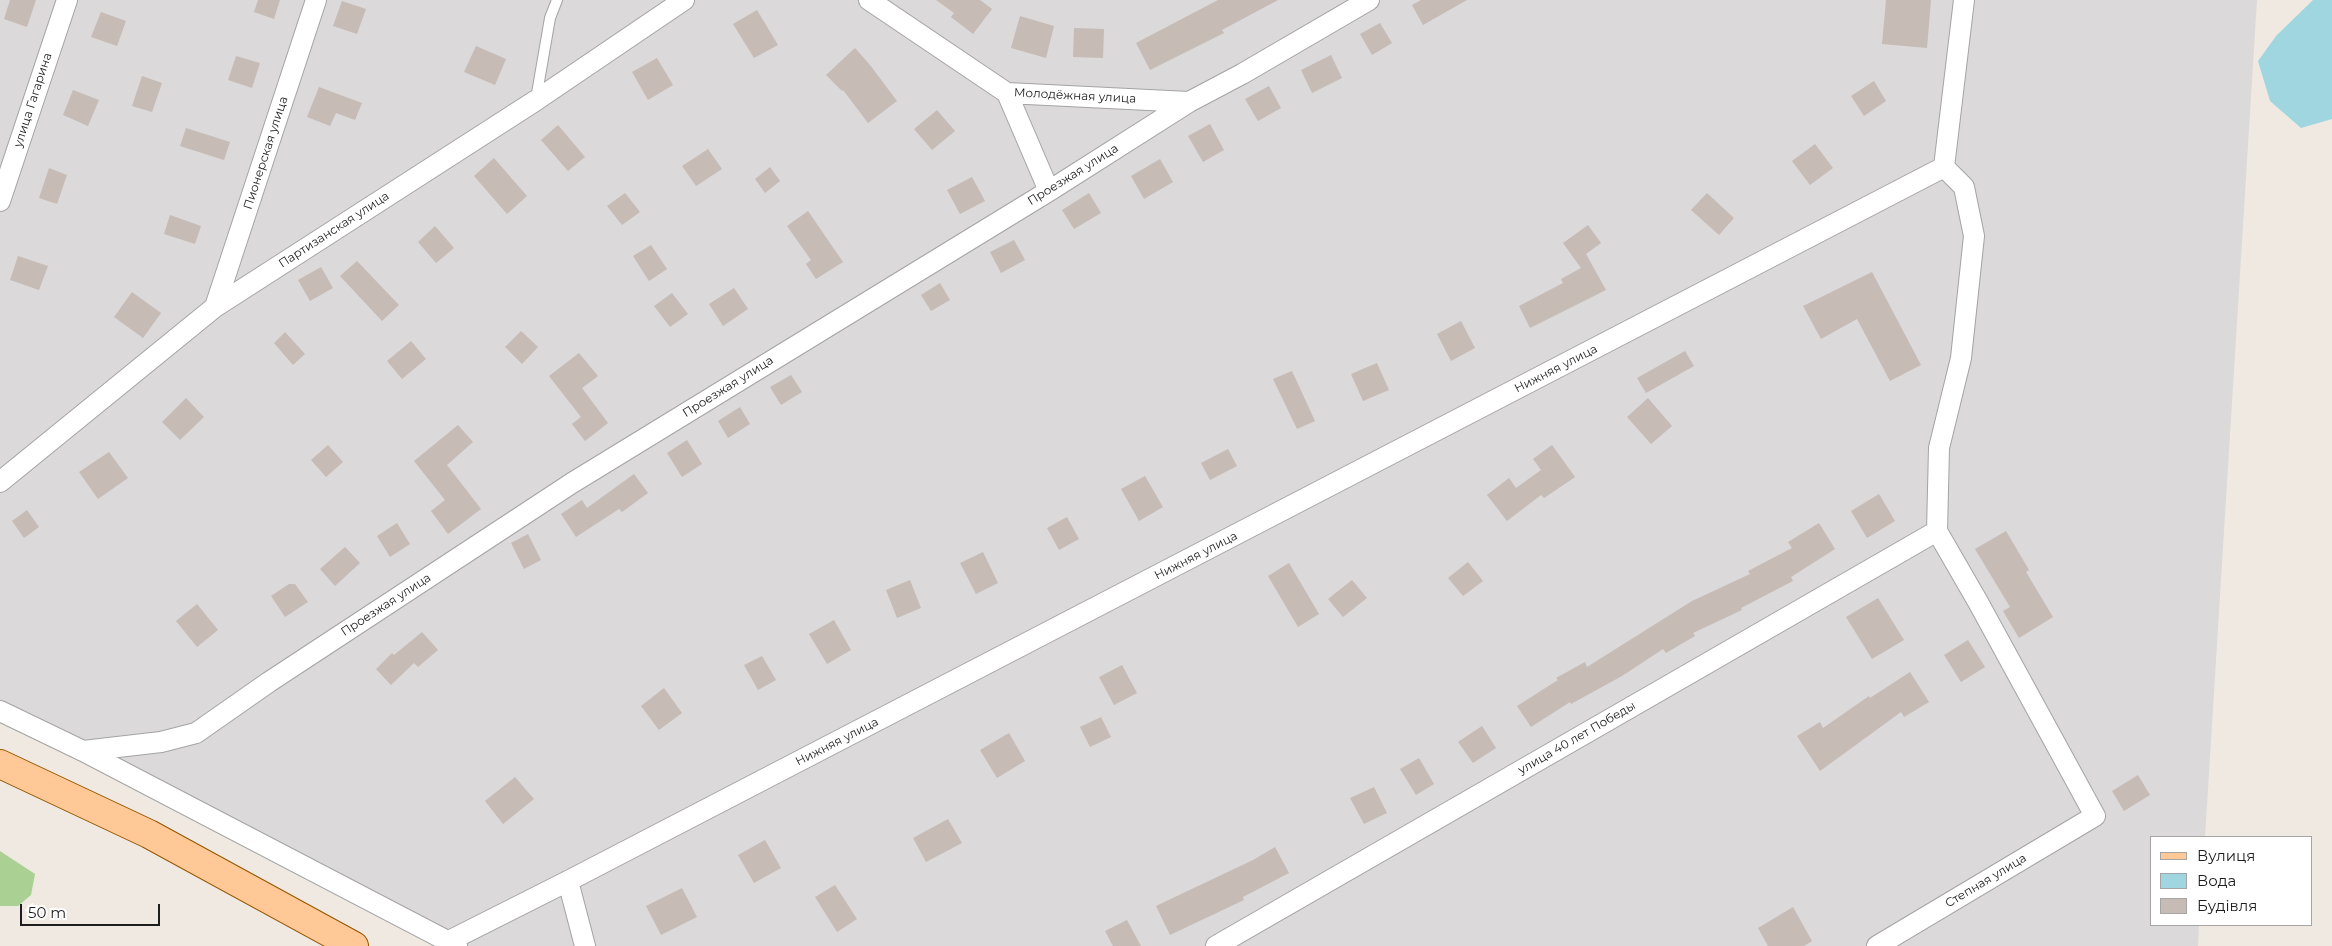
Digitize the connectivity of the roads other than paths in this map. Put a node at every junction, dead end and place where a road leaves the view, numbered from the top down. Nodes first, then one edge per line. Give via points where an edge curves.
1 (67, 0) edge
2 (316, 0) edge
3 (557, 0) edge
4 (684, 0) edge
5 (869, 0) edge
6 (1369, 0) edge
7 (1964, 0) edge
8 (1007, 93) junction
9 (535, 101) junction
10 (1189, 102) junction
11 (1944, 167) junction
12 (1049, 191) junction
13 (0, 201) edge
14 (215, 307) junction
15 (0, 482) edge
16 (1937, 531) junction
17 (0, 711) edge
18 (83, 751) junction
19 (0, 764) edge
20 (568, 881) junction
21 (452, 944) edge
22 (354, 946) edge
23 (585, 946) edge
24 (1216, 946) edge
25 (1877, 946) edge

1 - 13 street, улица Гагарина
2 - 14 street, Пионерская улица
3 - 9 lane via 550,18
4 - 9 street, Партизанская улица
5 - 8 street, Молодёжная улица
6 - 10 street, Проезжая улица
7 - 11 street
8 - 10 street, Молодёжная улица
8 - 12 street
9 - 14 street, Партизанская улица
10 - 12 street, Проезжая улица
11 - 16 street via 1964,187 1974,236 1961,358 1939,448
11 - 20 street, Нижняя улица
12 - 18 street, Проезжая улица via 572,483 196,733 161,742
14 - 15 street, Партизанская улица
16 - 24 street, улица 40 лет Победы
16 - 25 street, Степная улица via 2095,816
17 - 18 street
18 - 21 street
19 - 22 main road via 149,834
20 - 21 street, Нижняя улица
20 - 23 street

